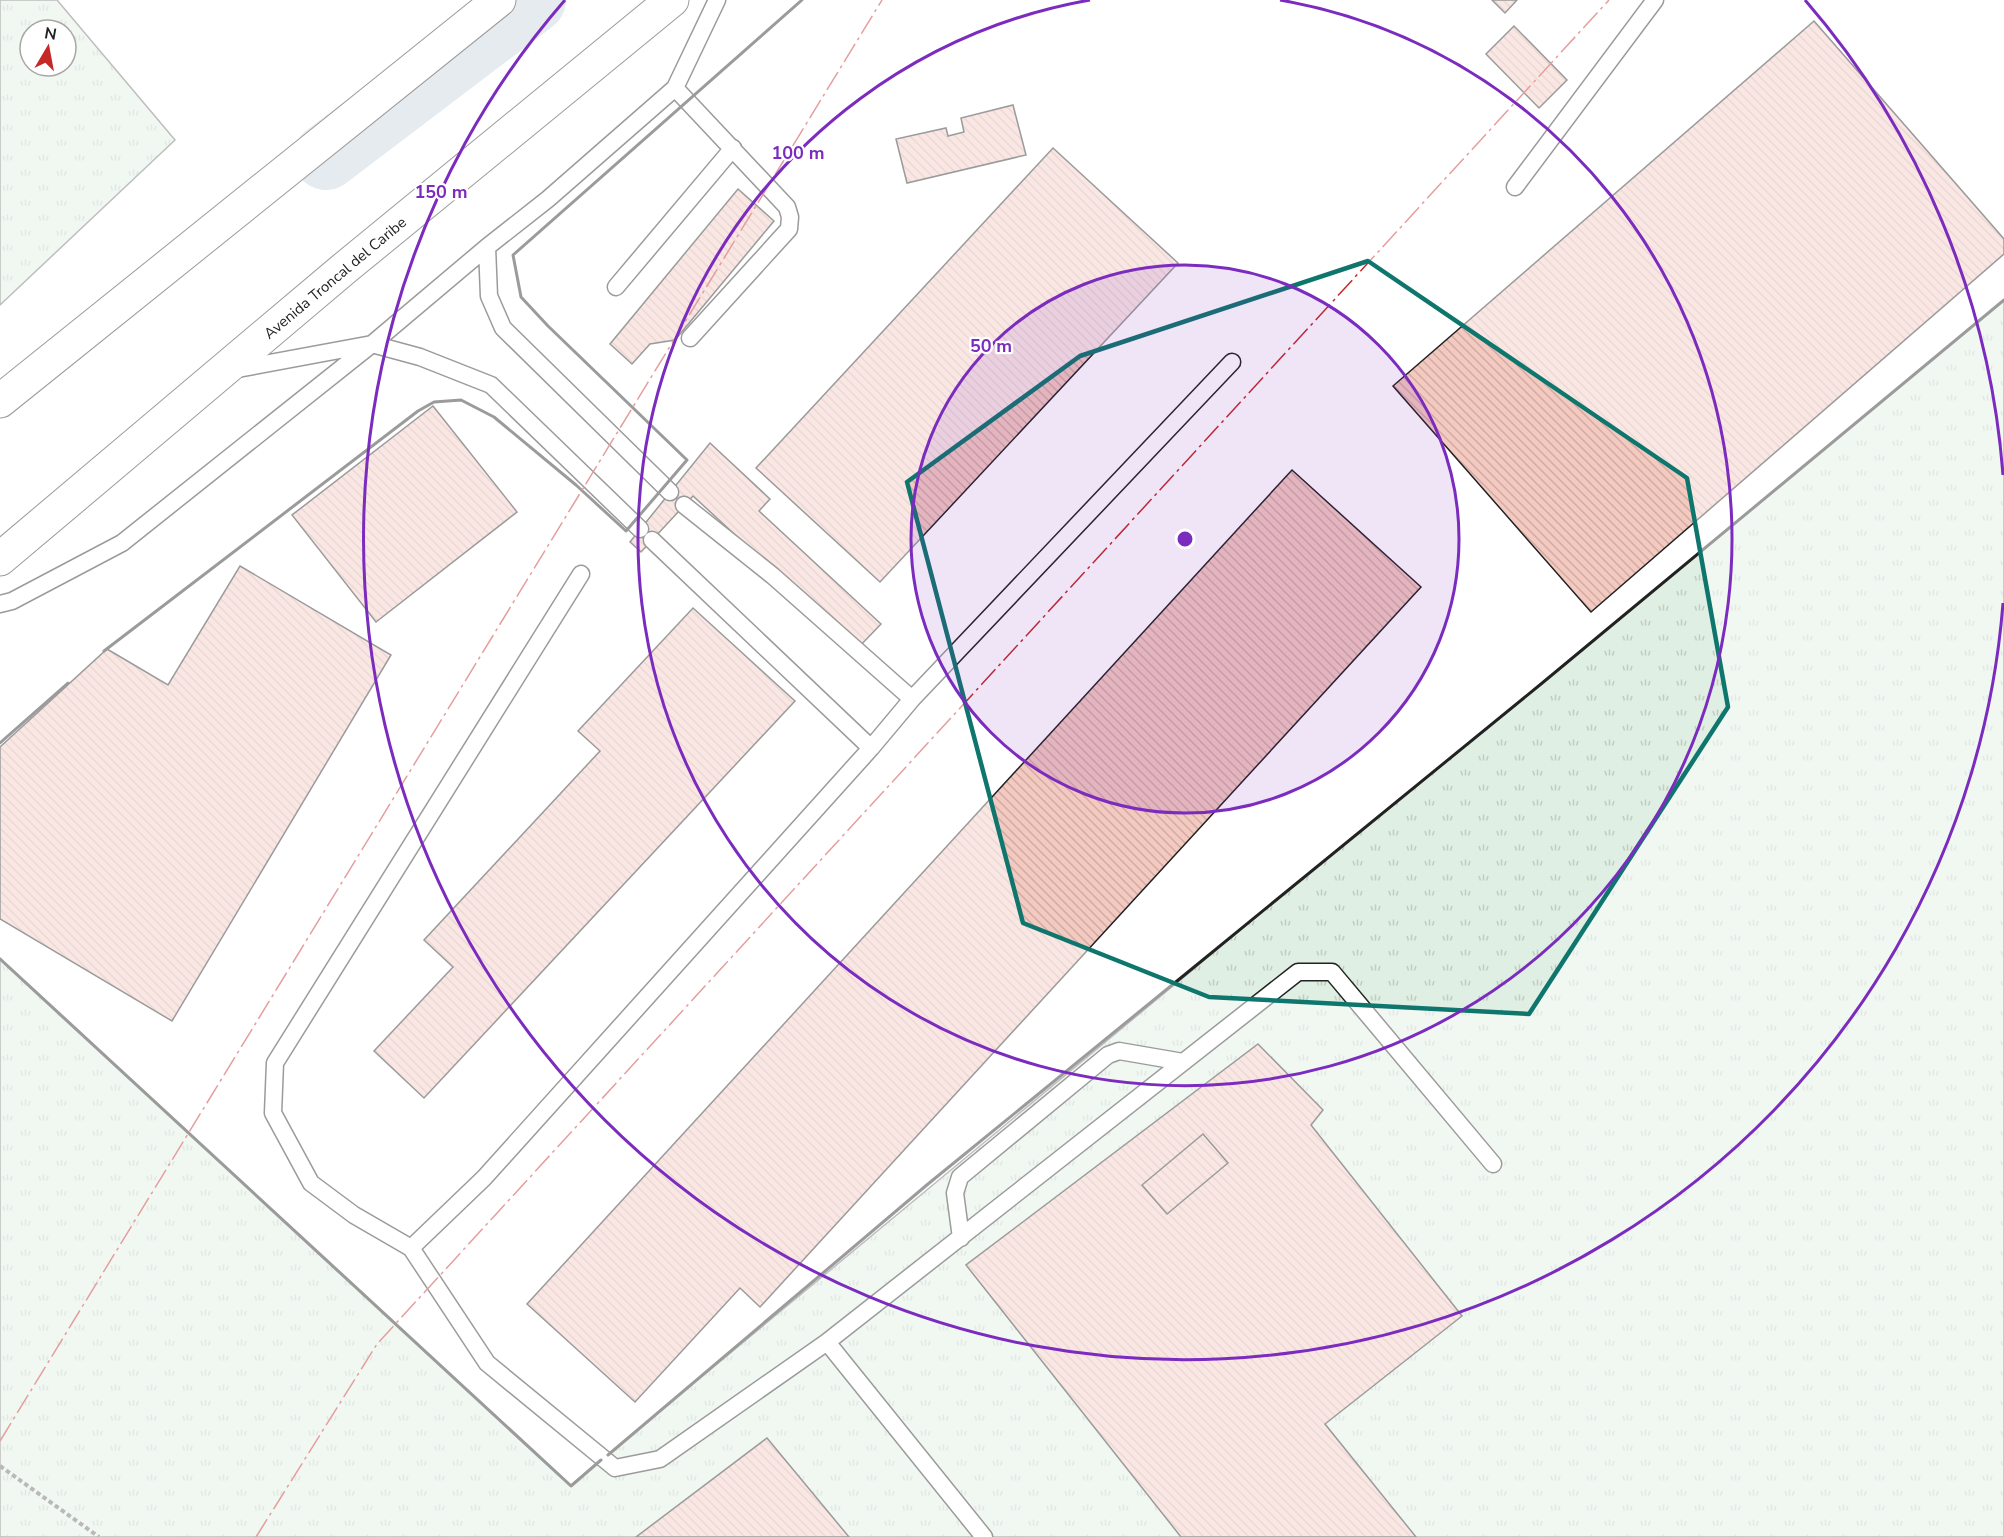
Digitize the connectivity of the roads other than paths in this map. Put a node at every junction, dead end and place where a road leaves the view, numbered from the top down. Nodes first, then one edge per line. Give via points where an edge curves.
1 (499, 0) edge
2 (672, 0) edge
3 (717, 0) edge
4 (1655, 0) edge
5 (675, 88) junction
6 (733, 148) junction
7 (1515, 187) dead end
8 (486, 247) junction
9 (616, 287) dead end
10 (690, 338) dead end
11 (372, 344) junction
12 (1232, 362) dead end
13 (224, 372) junction
14 (0, 401) edge
15 (670, 492) dead end
16 (684, 505) dead end
17 (0, 559) edge
18 (581, 574) dead end
19 (0, 604) edge
20 (912, 699) junction
21 (871, 748) junction
22 (1184, 1062) junction
23 (1493, 1164) dead end
24 (960, 1238) junction
25 (411, 1248) junction
26 (827, 1342) junction
27 (984, 1537) edge

1 - 14 highway
2 - 13 highway, Avenida Troncal del Caribe
3 - 5 lane
4 - 7 lane
5 - 6 lane
5 - 8 lane via 548,199
6 - 9 lane
6 - 10 lane via 787,207 789,229
8 - 11 lane
8 - 15 lane via 489,296 503,328
11 - 13 lane
11 - 19 lane via 122,543 12,602
11 - 21 lane via 491,384
12 - 20 lane
13 - 17 highway, Avenida Troncal del Caribe
16 - 20 lane via 773,576
18 - 25 lane via 275,1063 273,1113 311,1183 354,1215
20 - 21 lane
21 - 25 lane via 484,1178
22 - 23 lane via 1298,972 1332,972
22 - 24 lane
22 - 24 lane via 1119,1051 1108,1055 960,1177 955,1193
24 - 26 lane
25 - 26 lane via 488,1363 615,1468 660,1460
26 - 27 lane

